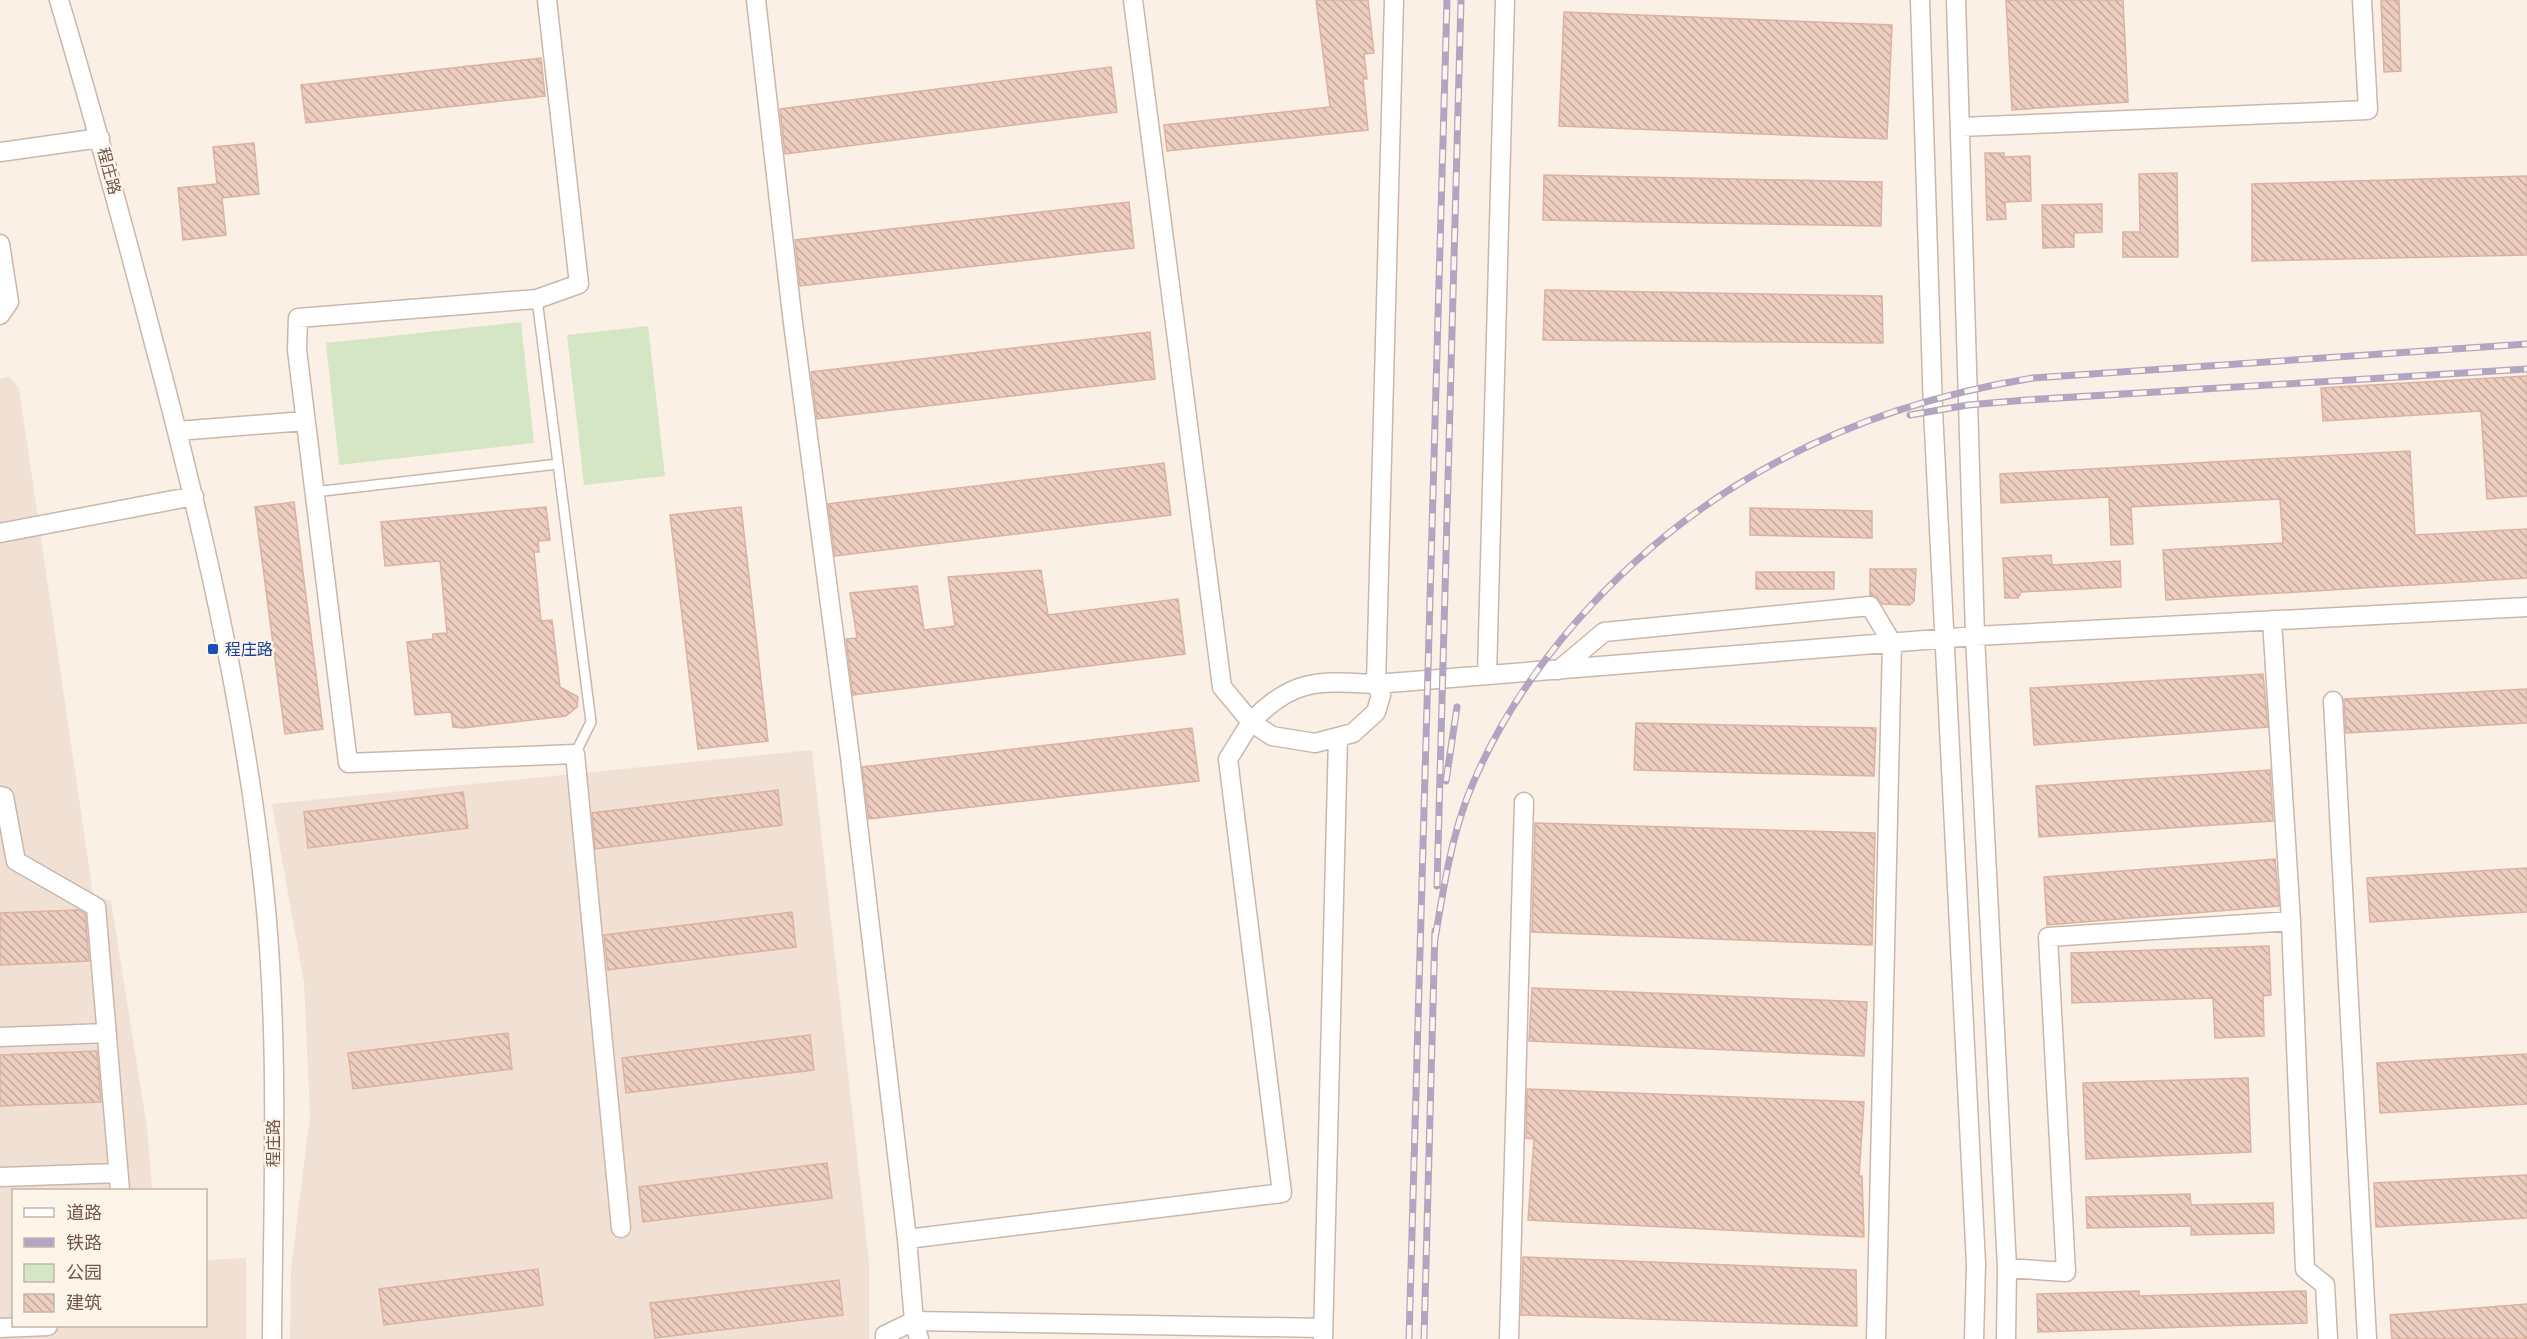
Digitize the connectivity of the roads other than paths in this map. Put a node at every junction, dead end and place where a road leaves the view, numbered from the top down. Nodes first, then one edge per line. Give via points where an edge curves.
1 (59, 0) edge
2 (547, 0) edge
3 (756, 0) edge
4 (1133, 0) edge
5 (1394, 0) edge
6 (1505, 0) edge
7 (1920, 0) edge
8 (1956, 0) edge
9 (2362, 0) edge
10 (1960, 127) junction
11 (100, 138) junction
12 (0, 152) edge
13 (0, 244) edge
14 (537, 299) junction
15 (0, 315) edge
16 (305, 421) junction
17 (177, 431) junction
18 (558, 464) junction
19 (314, 492) junction
20 (194, 496) junction
21 (0, 533) edge
22 (2527, 607) edge
23 (2272, 620) junction
24 (1974, 636) junction
25 (1946, 638) junction
26 (1892, 643) junction
27 (1559, 670) junction
28 (1486, 675) junction
29 (1376, 684) junction
30 (2333, 701) dead end
31 (1251, 722) junction
32 (1338, 736) junction
33 (575, 754) junction
34 (0, 796) edge
35 (1524, 802) dead end
36 (2290, 921) junction
37 (106, 1033) junction
38 (0, 1037) edge
39 (0, 1177) edge
40 (119, 1182) edge
41 (621, 1228) dead end
42 (907, 1239) junction
43 (2007, 1269) junction
44 (914, 1321) junction
45 (24, 1327) edge
46 (0, 1328) edge
47 (1323, 1334) edge
48 (272, 1339) edge
49 (885, 1339) edge
50 (919, 1339) edge
51 (1509, 1339) edge
52 (1876, 1339) edge
53 (1974, 1339) edge
54 (2006, 1339) edge
55 (2328, 1339) edge
56 (2367, 1339) edge

1 - 11 street, 程庄路
2 - 14 street via 579,284
3 - 42 street
4 - 31 street via 1222,687
5 - 29 street
6 - 28 street
7 - 25 street via 1933,410
8 - 10 street
9 - 10 street via 2368,110
10 - 24 street
11 - 12 street
11 - 17 street, 程庄路
13 - 15 street via 9,302
14 - 16 street via 298,318 297,350
14 - 18 lane
16 - 17 street
16 - 19 street
17 - 20 street, 程庄路
18 - 19 lane
18 - 33 lane via 591,722
19 - 33 street via 348,763
20 - 21 street
20 - 48 street, 程庄路 via 226,642 263,880 273,1064
22 - 23 street
23 - 24 street
23 - 36 street
24 - 25 street
24 - 43 street
25 - 26 street
25 - 53 street via 1976,1264
26 - 27 street
26 - 27 street via 1870,606 1604,632
26 - 52 street
27 - 28 street
28 - 29 street
29 - 31 street via 1323,682 1299,687 1271,701
29 - 32 street via 1382,695 1376,712 1353,733
30 - 56 street
31 - 32 street via 1272,736 1315,743
31 - 42 street via 1228,759 1282,1193
32 - 47 street
33 - 41 street
34 - 37 street via 4,798 16,861 96,907
35 - 51 street
36 - 43 street via 2048,937 2066,1272
36 - 55 street via 2305,1269 2325,1285
37 - 38 street
37 - 40 street
39 - 40 street
42 - 44 street
43 - 54 street
44 - 47 street
44 - 49 street via 885,1335
44 - 50 street
45 - 46 street

